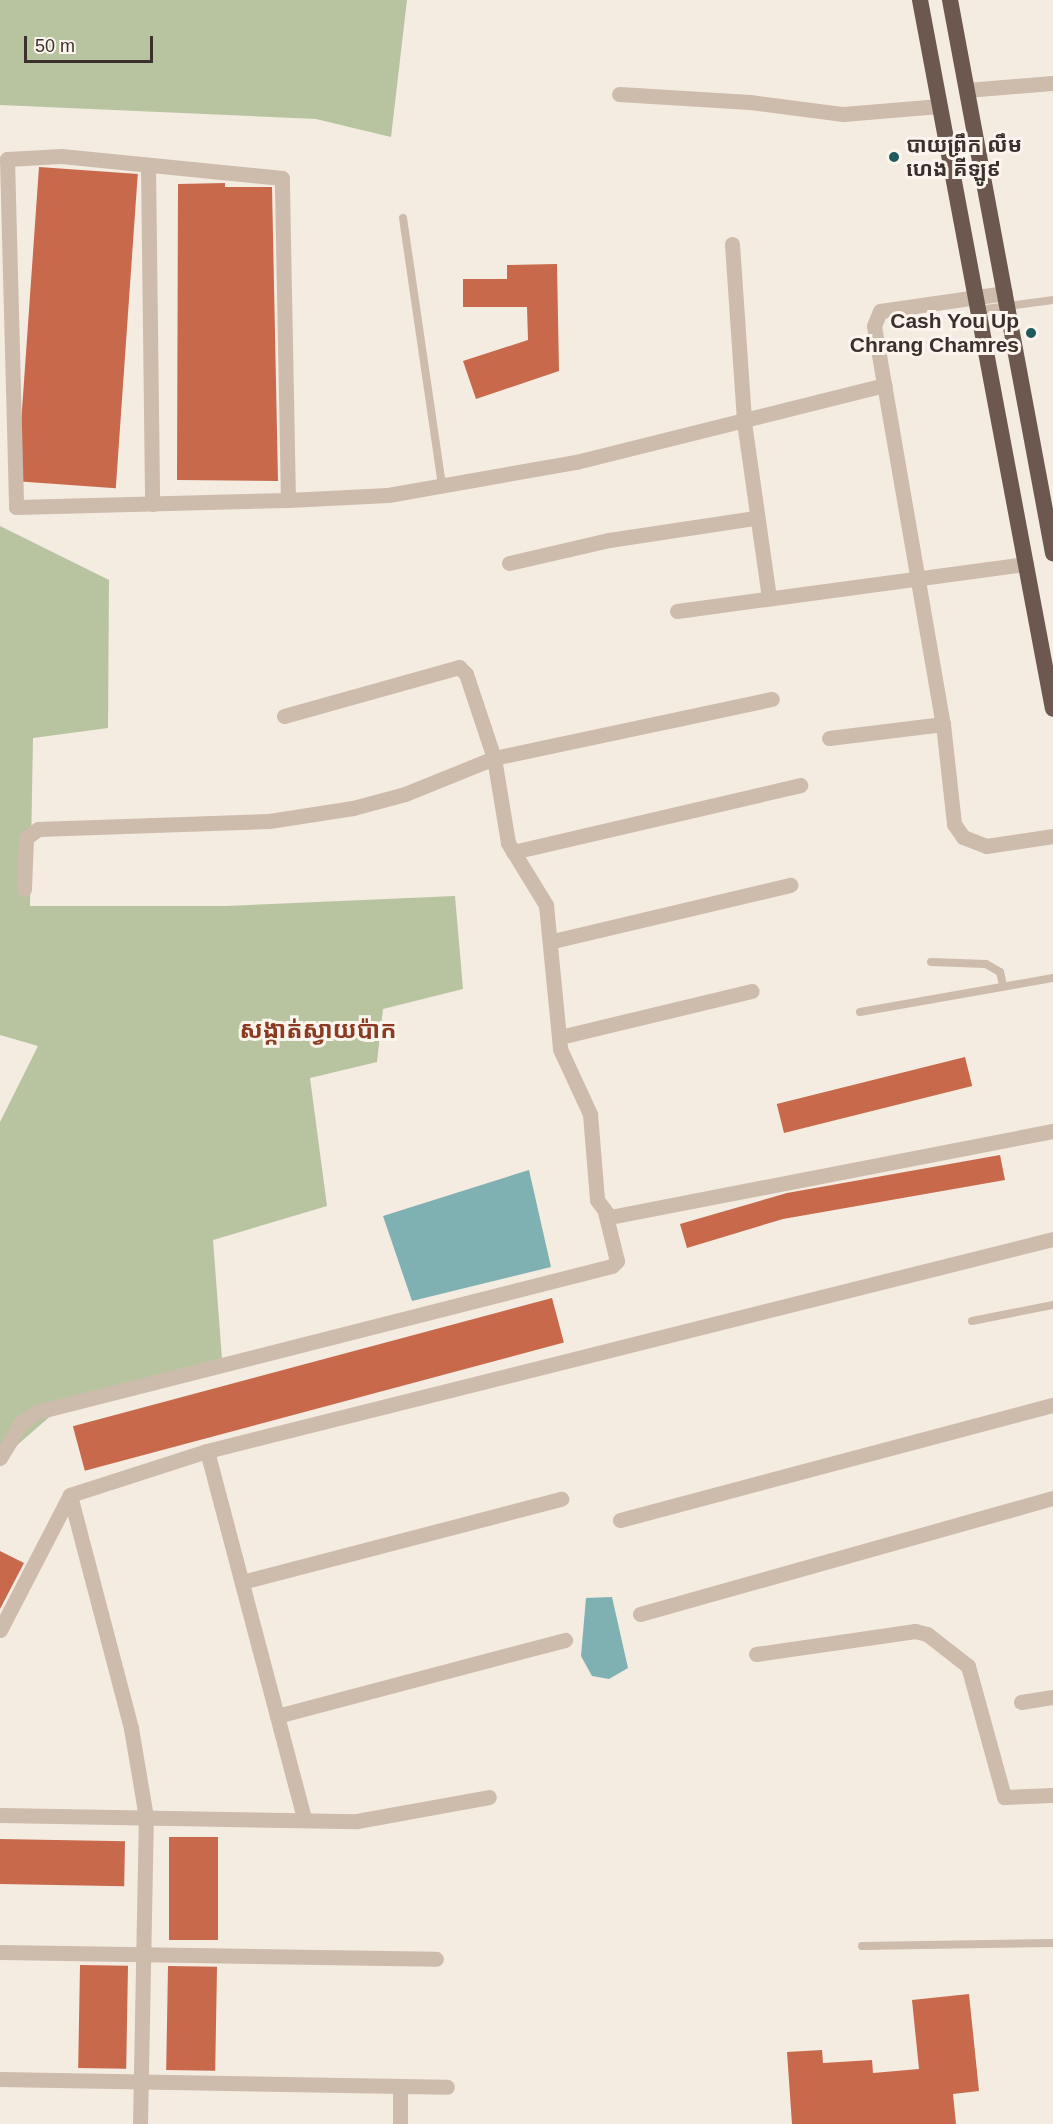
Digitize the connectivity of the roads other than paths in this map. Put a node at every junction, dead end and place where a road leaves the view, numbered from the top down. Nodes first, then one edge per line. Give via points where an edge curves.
1 (920, 0) edge
2 (950, 0) edge
3 (1053, 83) edge
4 (967, 90) junction
5 (619, 94) dead end
6 (940, 106) junction
7 (148, 165) junction
8 (403, 218) dead end
9 (732, 244) dead end
10 (1006, 299) junction
11 (1053, 300) edge
12 (977, 304) junction
13 (885, 385) junction
14 (744, 422) junction
15 (441, 486) junction
16 (288, 500) junction
17 (152, 504) junction
18 (755, 518) junction
19 (1053, 553) edge
20 (509, 562) dead end
21 (1026, 564) junction
22 (916, 577) junction
23 (769, 597) junction
24 (677, 611) dead end
25 (772, 699) dead end
26 (1053, 708) edge
27 (284, 716) dead end
28 (943, 724) junction
29 (829, 738) dead end
30 (494, 758) junction
31 (800, 785) dead end
32 (1053, 836) edge
33 (513, 852) junction
34 (790, 885) dead end
35 (24, 889) dead end
36 (553, 941) junction
37 (932, 962) dead end
38 (1053, 978) edge
39 (1003, 985) junction
40 (752, 991) dead end
41 (860, 1011) dead end
42 (560, 1037) junction
43 (1053, 1131) edge
44 (605, 1212) junction
45 (1053, 1239) edge
46 (1053, 1305) edge
47 (972, 1321) dead end
48 (1053, 1405) edge
49 (207, 1451) junction
50 (0, 1458) edge
51 (70, 1495) junction
52 (561, 1498) dead end
53 (1053, 1498) edge
54 (620, 1520) dead end
55 (242, 1582) junction
56 (640, 1614) dead end
57 (0, 1630) edge
58 (565, 1640) dead end
59 (756, 1654) dead end
60 (1053, 1697) edge
61 (1021, 1702) dead end
62 (277, 1716) junction
63 (1053, 1795) edge
64 (489, 1797) dead end
65 (0, 1815) edge
66 (146, 1817) junction
67 (304, 1819) junction
68 (1053, 1943) edge
69 (862, 1946) dead end
70 (0, 1952) edge
71 (144, 1955) junction
72 (436, 1959) dead end
73 (0, 2079) edge
74 (142, 2081) junction
75 (400, 2086) junction
76 (447, 2087) dead end
77 (140, 2124) edge
78 (400, 2124) edge

1 - 6 highway
2 - 4 highway
3 - 4 street
4 - 10 highway
5 - 6 street via 750,102 843,114
6 - 12 highway
7 - 16 street via 282,178
7 - 17 street
7 - 17 street via 61,156 7,159 16,507
8 - 15 lane
9 - 14 street
10 - 11 lane
10 - 12 street
10 - 19 highway
12 - 13 street via 880,311 874,326
12 - 21 highway
13 - 14 street
13 - 22 street
14 - 15 street via 576,462
14 - 18 street
15 - 16 street via 388,495
16 - 17 street
18 - 20 street via 609,540
18 - 23 street
21 - 22 street
21 - 26 highway
22 - 23 street
22 - 28 street
23 - 24 street
25 - 30 street
27 - 30 street via 461,667
28 - 29 street
28 - 32 street via 954,824 963,837 986,846
30 - 33 street
30 - 35 street via 405,794 353,808 269,821 38,829 26,838
31 - 33 street
33 - 36 street via 542,893
34 - 36 street
36 - 42 street
37 - 39 lane via 986,964 1000,972
38 - 39 lane
39 - 41 lane
40 - 42 street
42 - 44 street via 564,1062 590,1114 597,1200
43 - 44 street via 620,1216
44 - 50 street via 617,1261 612,1266 36,1412 21,1423
45 - 49 street
46 - 47 lane
48 - 54 street
49 - 51 street
49 - 55 street
51 - 57 street
51 - 66 street via 131,1728
52 - 55 street
53 - 56 street
55 - 62 street
58 - 62 street
59 - 63 street via 915,1631 927,1634 968,1666 1004,1797
60 - 61 street
62 - 67 street
64 - 67 street via 386,1819
65 - 66 street
66 - 67 street
66 - 71 street
68 - 69 lane
70 - 71 street
71 - 72 street
71 - 74 street
73 - 74 street
74 - 75 street
74 - 77 street
75 - 76 street
75 - 78 street

